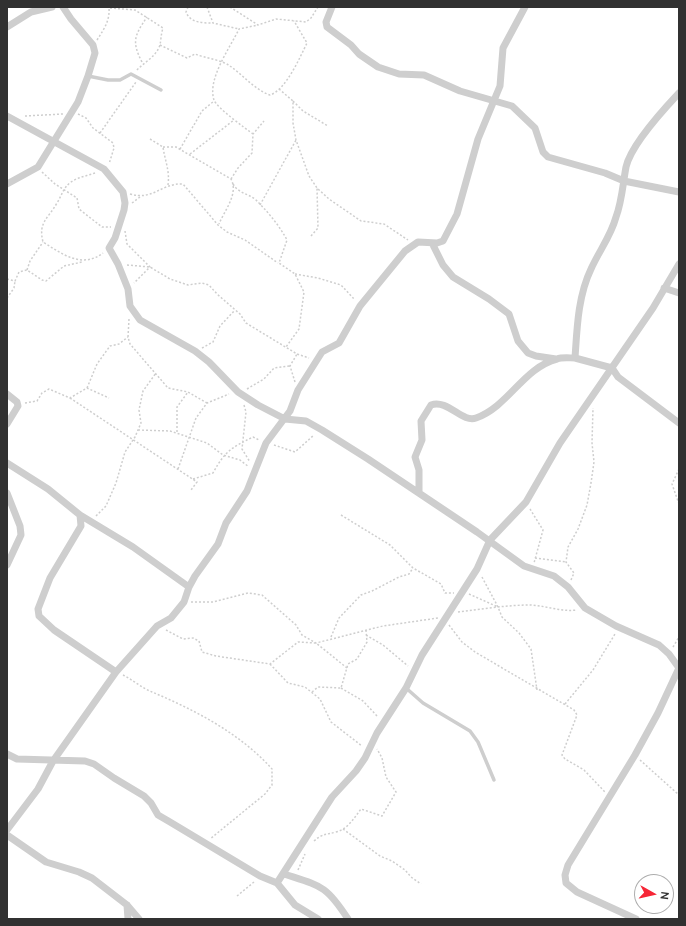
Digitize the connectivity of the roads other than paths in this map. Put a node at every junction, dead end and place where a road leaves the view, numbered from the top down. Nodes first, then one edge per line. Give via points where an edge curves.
1 (52, 7) edge
2 (63, 7) edge
3 (332, 7) edge
4 (524, 7) edge
5 (7, 27) edge
6 (88, 76) junction
7 (161, 90) dead end
8 (679, 93) edge
9 (493, 101) junction
10 (7, 116) edge
11 (54, 142) junction
12 (624, 181) junction
13 (7, 184) edge
14 (679, 192) edge
15 (432, 243) junction
16 (679, 264) edge
17 (664, 288) junction
18 (679, 294) edge
19 (575, 358) junction
20 (556, 359) junction
21 (612, 368) junction
22 (7, 394) edge
23 (285, 419) junction
24 (679, 423) edge
25 (7, 424) edge
26 (7, 463) edge
27 (7, 493) edge
28 (419, 493) junction
29 (80, 515) junction
30 (490, 540) junction
31 (7, 565) edge
32 (189, 587) junction
33 (679, 668) edge
34 (116, 672) junction
35 (406, 688) junction
36 (7, 754) edge
37 (53, 761) junction
38 (494, 780) dead end
39 (7, 830) edge
40 (7, 835) edge
41 (284, 874) junction
42 (277, 883) junction
43 (127, 905) junction
44 (128, 919) edge
45 (139, 919) edge
46 (318, 919) edge
47 (348, 919) edge
48 (636, 919) edge

1 - 5 street via 31,12
2 - 6 street via 93,45 95,53
3 - 9 street via 326,22 327,27 378,67 399,74 424,75
4 - 9 street via 503,48 502,78
6 - 7 lane via 120,80 131,74
6 - 11 street via 72,112
8 - 12 street via 633,150
9 - 12 street via 512,106 535,128 543,152 548,157
9 - 15 street via 478,139 453,223 443,241
10 - 11 street
11 - 13 street via 38,167
11 - 23 street via 104,170 123,192 125,203 122,229 110,248 128,289 130,306 140,320 199,354 239,392
12 - 14 street
12 - 19 street via 617,217 591,268 580,302
15 - 20 street via 443,265 453,277 509,314 518,342 528,353
15 - 23 street via 418,242 397,260 360,306 339,343 322,352 298,390
16 - 17 street
17 - 18 street
17 - 21 street
19 - 20 street
19 - 21 street
20 - 28 street via 528,375 495,408 476,418 469,418 439,403 431,405 420,420 422,440 415,457 419,470
21 - 24 street via 618,377
21 - 30 street via 541,472 526,502
22 - 25 street via 18,406
23 - 28 street via 306,421
23 - 32 street via 266,443 247,491 226,524 218,544
26 - 29 street via 48,489
27 - 31 street via 21,535
28 - 30 street
29 - 32 street via 133,547
29 - 34 street via 81,526 50,578 38,613 54,630
30 - 33 street via 524,566 554,576 568,587 585,608 619,628 659,645
30 - 35 street via 477,569
32 - 34 street via 184,602 171,618 157,626
33 - 48 street via 635,755 568,865 565,876 566,883 577,892
34 - 37 street
35 - 38 lane via 423,703 470,730 478,742
35 - 41 street via 356,771 323,809
36 - 37 street via 18,759
37 - 39 street via 38,789
37 - 42 street via 85,761 99,766 144,796 158,814 260,876
40 - 43 street via 46,862 92,878
41 - 42 street
41 - 47 street via 325,889
42 - 46 street via 295,905
43 - 44 street
43 - 45 street

